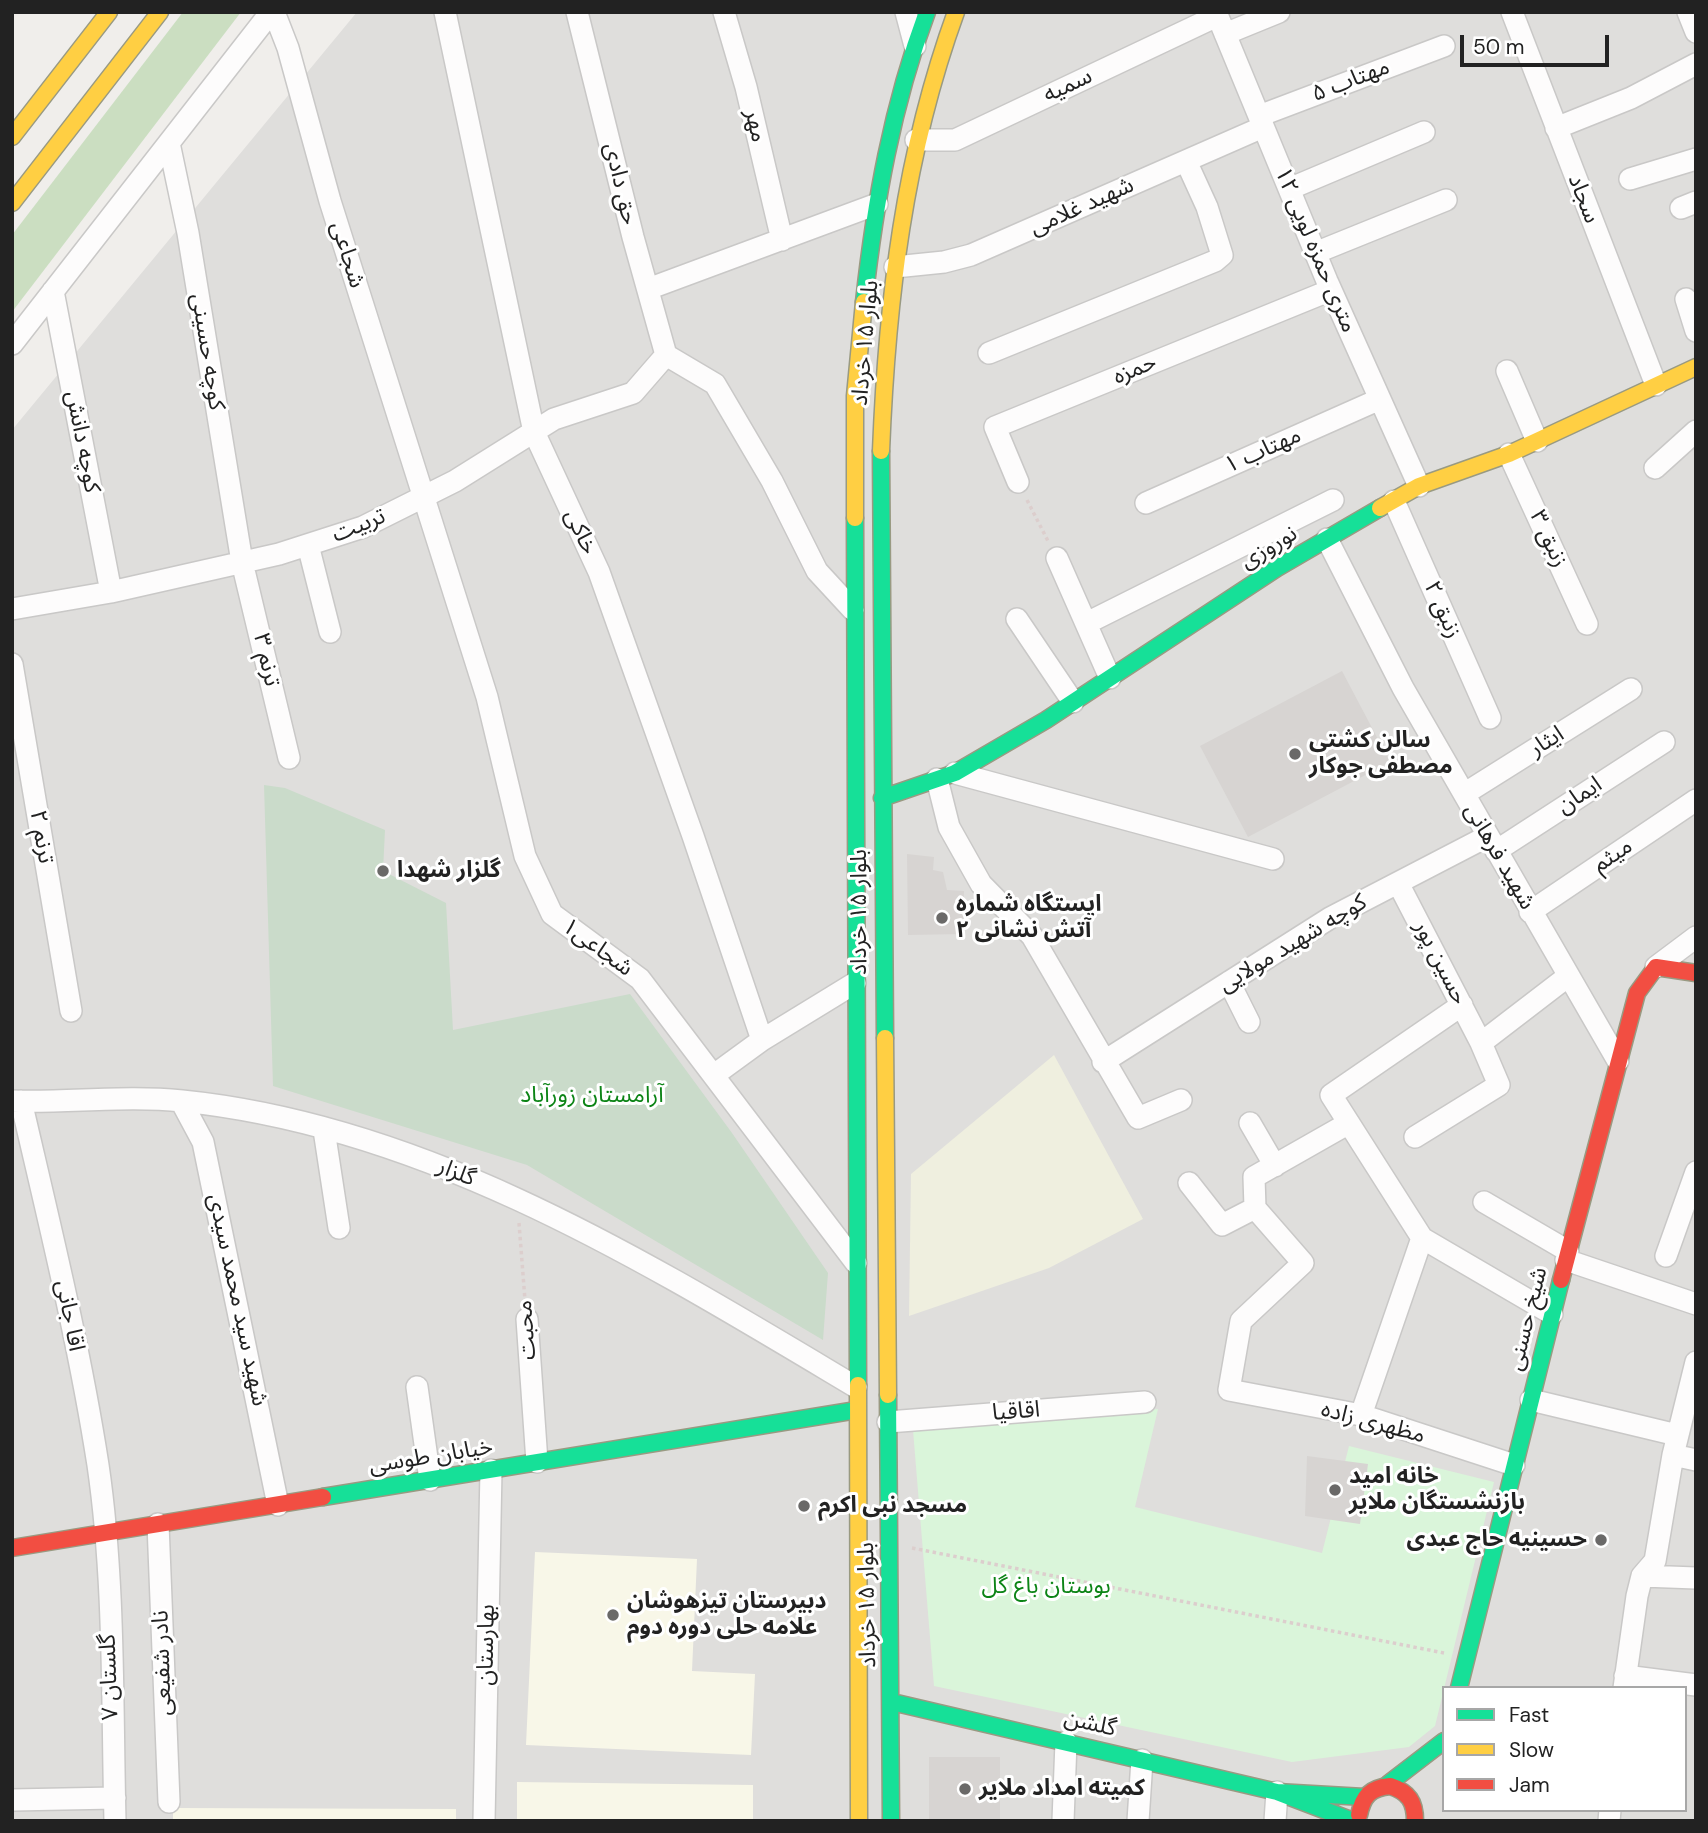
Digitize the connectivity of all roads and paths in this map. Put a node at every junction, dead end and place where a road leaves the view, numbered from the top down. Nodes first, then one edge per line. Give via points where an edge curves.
1 (109, 12) edge
2 (160, 12) edge
3 (272, 12) edge
4 (445, 12) edge
5 (577, 12) edge
6 (724, 12) edge
7 (906, 12) edge
8 (927, 12) edge
9 (956, 12) edge
10 (1279, 12) edge
11 (1512, 12) edge
12 (1688, 12) edge
13 (1219, 21) edge
14 (1696, 32) edge
15 (915, 46) junction
16 (1444, 46) dead end
17 (1696, 64) edge
18 (1261, 122) junction
19 (1556, 128) junction
20 (1424, 132) dead end
21 (12, 137) edge
22 (916, 140) junction
23 (169, 144) junction
24 (1696, 159) edge
25 (1185, 161) junction
26 (1630, 179) dead end
27 (1289, 189) junction
28 (1446, 200) dead end
29 (12, 203) edge
30 (877, 204) junction
31 (782, 240) junction
32 (1315, 253) junction
33 (895, 267) junction
34 (648, 289) junction
35 (1331, 290) junction
36 (52, 291) junction
37 (1686, 299) dead end
38 (1696, 331) edge
39 (12, 344) edge
40 (989, 354) dead end
41 (666, 355) junction
42 (1507, 371) dead end
43 (1692, 376) edge
44 (1656, 385) junction
45 (1380, 399) junction
46 (534, 432) junction
47 (1696, 432) edge
48 (1537, 441) junction
49 (1509, 454) junction
50 (1655, 468) dead end
51 (1018, 482) joint
52 (1419, 486) junction
53 (422, 498) junction
54 (1334, 500) dead end
55 (1394, 501) junction
56 (1146, 503) dead end
57 (1327, 539) junction
58 (308, 545) junction
59 (1057, 558) joint
60 (242, 562) junction
61 (111, 592) junction
62 (12, 609) edge
63 (853, 610) junction
64 (1017, 619) dead end
65 (1087, 623) junction
66 (1587, 624) dead end
67 (330, 632) dead end
68 (12, 664) edge
69 (1110, 678) junction
70 (1631, 689) dead end
71 (1073, 702) junction
72 (1490, 718) dead end
73 (1664, 742) dead end
74 (289, 758) dead end
75 (946, 776) junction
76 (1464, 794) junction
77 (882, 799) junction
78 (1696, 800) edge
79 (1492, 844) junction
80 (1273, 859) dead end
81 (1398, 883) junction
82 (1530, 912) junction
83 (883, 914) junction
84 (855, 915) junction
85 (1696, 937) edge
86 (1656, 967) junction
87 (1696, 973) edge
88 (1567, 977) junction
89 (1229, 982) junction
90 (855, 983) junction
91 (1462, 1005) junction
92 (71, 1011) dead end
93 (1249, 1022) dead end
94 (762, 1040) junction
95 (1481, 1043) junction
96 (1618, 1060) junction
97 (1103, 1062) junction
98 (714, 1075) junction
99 (1181, 1100) dead end
100 (17, 1101) edge
101 (181, 1101) junction
102 (1250, 1123) dead end
103 (1349, 1123) junction
104 (324, 1130) junction
105 (1415, 1137) dead end
106 (1275, 1166) junction
107 (1694, 1180) edge
108 (1189, 1183) dead end
109 (517, 1198) junction
110 (1484, 1202) dead end
111 (1255, 1208) junction
112 (339, 1227) dead end
113 (1422, 1238) junction
114 (1567, 1256) junction
115 (1666, 1256) dead end
116 (856, 1263) junction
117 (1696, 1304) edge
118 (1552, 1314) junction
119 (527, 1319) joint
120 (1696, 1362) edge
121 (417, 1387) dead end
122 (856, 1387) junction
123 (1531, 1400) junction
124 (1691, 1400) edge
125 (1144, 1402) dead end
126 (856, 1410) junction
127 (1361, 1415) junction
128 (888, 1422) junction
129 (1675, 1445) junction
130 (1696, 1460) edge
131 (537, 1462) junction
132 (1514, 1465) junction
133 (491, 1470) junction
134 (430, 1480) junction
135 (278, 1505) junction
136 (158, 1524) junction
137 (105, 1533) junction
138 (890, 1541) junction
139 (12, 1548) edge
140 (1642, 1576) junction
141 (1696, 1578) edge
142 (1466, 1657) junction
143 (1625, 1682) edge
144 (1696, 1685) edge
145 (1459, 1686) edge
146 (892, 1702) junction
147 (1066, 1742) junction
148 (1442, 1744) edge
149 (1442, 1745) edge
150 (1142, 1760) junction
151 (1388, 1784) junction
152 (1418, 1787) junction
153 (1277, 1792) junction
154 (1364, 1797) junction
155 (115, 1798) junction
156 (12, 1800) edge
157 (169, 1802) dead end
158 (115, 1821) edge
159 (484, 1821) edge
160 (859, 1821) edge
161 (891, 1821) edge
162 (1063, 1821) edge
163 (1139, 1821) edge
164 (1275, 1821) edge
165 (1353, 1821) edge
166 (1360, 1821) edge
167 (1415, 1821) edge

1 - 21 main road
2 - 29 main road
3 - 23 street
3 - 53 street, شجاعی via 288,48
4 - 46 street, خاکی
5 - 34 street, حق دادی
6 - 31 street, مهر
7 - 15 street
8 - 15 main road, بلوار ۱۵ خرداد
9 - 22 main road, بلوار ۱۵ خرداد
10 - 13 street, سمیه
11 - 19 street, سجاد
12 - 14 street
13 - 18 street, ۱۲ متری حمزه لویی
13 - 22 street, سمیه via 955,140
15 - 30 main road, بلوار ۱۵ خرداد via 887,147
16 - 18 street, مهتاب ۵
17 - 19 street via 1631,98
18 - 25 street, شهید غلامی
18 - 27 street, ۱۲ متری حمزه لویی
19 - 44 street, سجاد
20 - 27 street
22 - 33 main road, بلوار ۱۵ خرداد
23 - 36 street
23 - 60 street, کوچه حسینی
24 - 26 street
25 - 33 street, شهید غلامی via 971,255
25 - 40 street via 1222,255
27 - 32 street, ۱۲ متری حمزه لویی
28 - 32 street
30 - 31 street
30 - 63 main road, بلوار ۱۵ خرداد via 855,396
31 - 34 street
32 - 35 street, ۱۲ متری حمزه لویی
33 - 77 main road, بلوار ۱۵ خرداد via 880,466
34 - 41 street, حق دادی
35 - 45 street, ۱۲ متری حمزه لویی
35 - 51 street, حمزه via 995,426
36 - 39 street
36 - 61 street, کوچه دانش
37 - 38 street
41 - 46 street, تربیت via 634,393 554,419
41 - 63 street via 715,384 772,481 817,571
42 - 48 street
43 - 44 main road, نوروزی
44 - 48 main road, نوروزی
45 - 52 street, ۱۲ متری حمزه لویی
45 - 56 street, مهتاب ۱
46 - 53 street, تربیت
46 - 94 street, خاکی via 599,572
47 - 50 street
48 - 49 main road, نوروزی
49 - 52 main road, نوروزی
49 - 66 street, زنبق ۳
51 - 59 path
52 - 55 main road, نوروزی
53 - 58 street, تربیت via 363,527
53 - 98 street, شجاعی۱ via 487,697 525,856 552,914 640,979
54 - 65 street
55 - 57 main road, نوروزی
55 - 72 street, زنبق ۲
57 - 69 main road, نوروزی
57 - 76 street, شهید فرهانی via 1403,688
58 - 60 street, تربیت
58 - 67 street
59 - 65 street
60 - 61 street, تربیت
60 - 74 street, ترنم ۳
61 - 62 street, تربیت
63 - 84 main road, بلوار ۱۵ خرداد
64 - 71 street
65 - 69 street
68 - 92 street, ترنم ۲
69 - 71 main road, نوروزی
70 - 76 street, ایثار
71 - 75 main road, نوروزی
73 - 79 street, ایمان
75 - 77 main road, نوروزی
75 - 80 street
75 - 97 street via 949,827 981,884 1032,936
76 - 79 street, شهید فرهانی
77 - 83 main road, بلوار ۱۵ خرداد
78 - 82 street, میثم
79 - 81 street, کوچه شهید مولایی
79 - 82 street, شهید فرهانی
81 - 89 street, کوچه شهید مولایی via 1330,918
81 - 91 street, حسین پور
82 - 88 street, شهید فرهانی
83 - 84 main road
83 - 128 main road, بلوار ۱۵ خرداد
84 - 90 main road, بلوار ۱۵ خرداد
85 - 86 street
86 - 87 main road
86 - 96 main road, شیخ حسنی via 1637,993
88 - 95 street
88 - 96 street, شهید فرهانی
89 - 93 street
89 - 97 street, کوچه شهید مولایی
90 - 94 street
90 - 116 main road, بلوار ۱۵ خرداد
91 - 95 street, حسین پور
91 - 103 street via 1331,1096
94 - 98 street
95 - 105 street, حسین پور via 1499,1085
96 - 114 main road, شیخ حسنی
97 - 99 street via 1138,1118
98 - 116 street, شجاعی۱
100 - 101 street, گلزار
100 - 137 street, اقا جانی via 66,1296
101 - 104 street, گلزار
101 - 135 street, شهید سید محمد سیدی via 203,1142
102 - 106 street
103 - 106 street
103 - 113 street
104 - 109 street, گلزار via 412,1155
104 - 112 street
106 - 111 street via 1254,1177
107 - 115 street
108 - 111 street via 1222,1226
109 - 119 path, محبت
109 - 122 street, گلزار
110 - 114 street
111 - 127 street, مظهری زاده via 1303,1263 1241,1321 1228,1390
113 - 118 street
113 - 127 street
114 - 117 street
114 - 118 main road, شیخ حسنی
116 - 122 main road, بلوار ۱۵ خرداد
118 - 123 main road, شیخ حسنی
119 - 131 street, محبت
120 - 124 street
121 - 134 street
122 - 126 main road, بلوار ۱۵ خرداد
123 - 129 street
123 - 132 main road, شیخ حسنی
124 - 129 street
125 - 128 street, اقاقیا
126 - 131 main road, خیابان طوسی
126 - 160 main road, بلوار ۱۵ خرداد
127 - 132 street, مظهری زاده
128 - 138 main road, بلوار ۱۵ خرداد
129 - 130 street
129 - 140 street via 1655,1562
131 - 133 main road, خیابان طوسی
132 - 142 main road, شیخ حسنی
133 - 134 main road, خیابان طوسی
133 - 159 street, بهارستان
134 - 135 main road, خیابان طوسی
135 - 136 main road, خیابان طوسی
136 - 137 main road, خیابان طوسی
136 - 157 street, نادر شفیعی
137 - 139 main road, خیابان طوسی
137 - 155 street, گلستان ۷
138 - 142 path
138 - 146 main road, بلوار ۱۵ خرداد
140 - 141 street
140 - 143 street
142 - 145 main road, شیخ حسنی
143 - 144 street
146 - 147 main road, گلشن
146 - 161 main road, بلوار ۱۵ خرداد
147 - 150 main road, گلشن
147 - 162 street
148 - 151 main road
149 - 152 main road
150 - 153 main road, گلشن
150 - 163 street
151 - 152 main road via 1406,1791
151 - 154 main road
152 - 167 main road
153 - 154 main road
153 - 164 street
153 - 165 main road
154 - 166 main road
155 - 156 street
155 - 158 street, گلستان ۷

